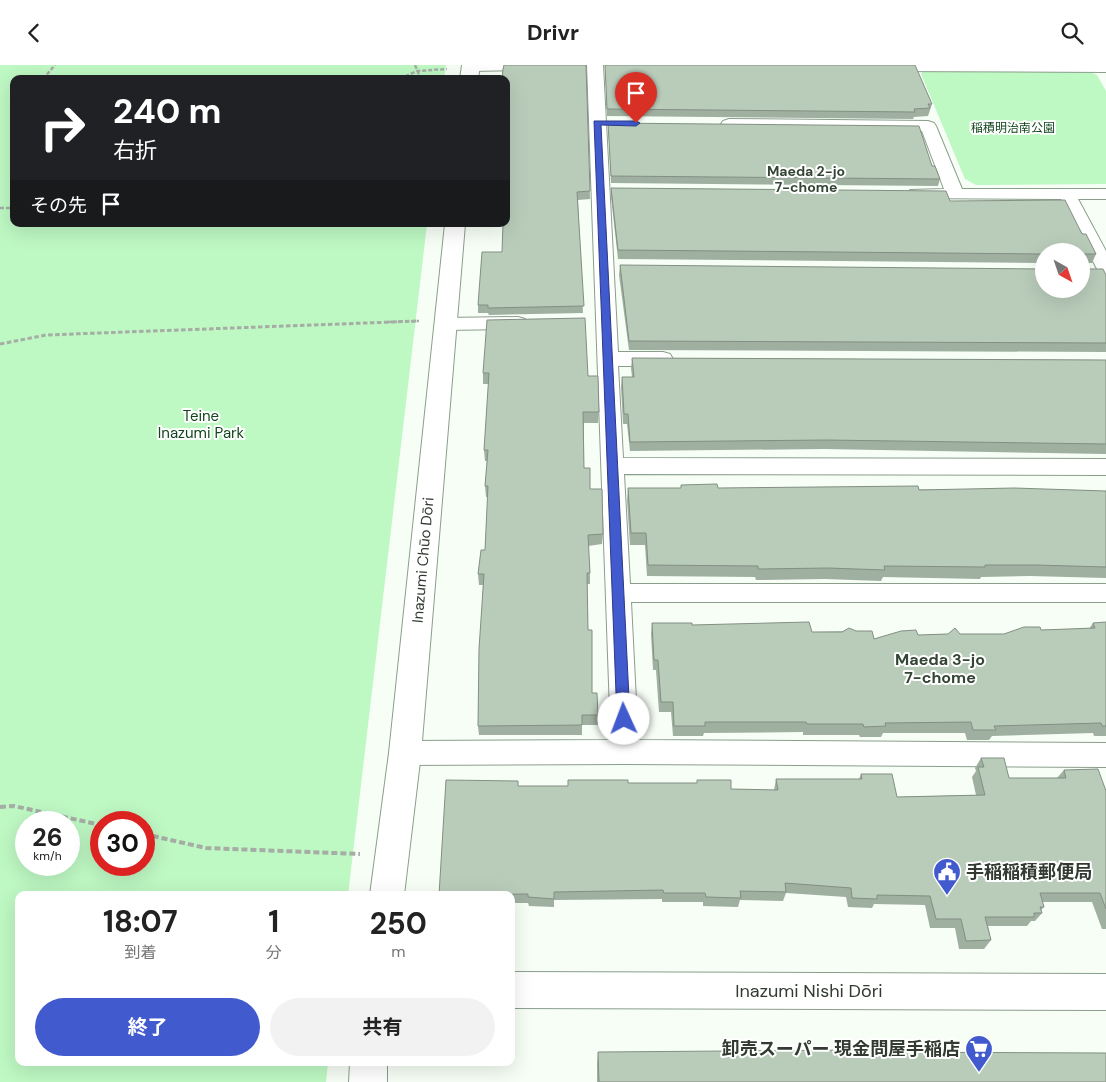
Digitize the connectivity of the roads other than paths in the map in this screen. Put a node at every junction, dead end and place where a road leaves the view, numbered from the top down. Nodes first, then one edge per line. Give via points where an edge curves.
1 (527, 65) edge
2 (596, 65) edge
3 (871, 65) edge
4 (1006, 66) edge
5 (1106, 67) edge
6 (470, 70) edge
7 (714, 124) edge
8 (896, 193) edge
9 (955, 194) junction
10 (1067, 194) junction
11 (1106, 194) edge
12 (454, 227) edge
13 (1100, 271) edge
14 (435, 322) junction
15 (540, 322) edge
16 (607, 359) junction
17 (677, 359) edge
18 (612, 466) junction
19 (1106, 467) edge
20 (618, 593) junction
21 (1106, 593) edge
22 (625, 752) junction
23 (405, 753) junction
24 (1106, 755) edge
25 (388, 891) edge
26 (515, 989) edge
27 (1106, 992) edge
28 (370, 1066) edge
29 (368, 1082) edge

1 - 6 street
2 - 16 street via 607,123 614,267 596,321
3 - 4 street
4 - 5 street
7 - 9 street via 928,126
8 - 9 street
9 - 10 street
10 - 11 street
10 - 13 street
12 - 14 street, Inazumi Chūo Dōri
14 - 15 street
14 - 23 street, Inazumi Chūo Dōri
16 - 17 street
16 - 18 street
18 - 19 street
18 - 20 street
20 - 21 street
20 - 22 street
22 - 23 street
22 - 24 street
23 - 25 street, Inazumi Chūo Dōri
26 - 27 street, Inazumi Nishi Dōri
28 - 29 street

